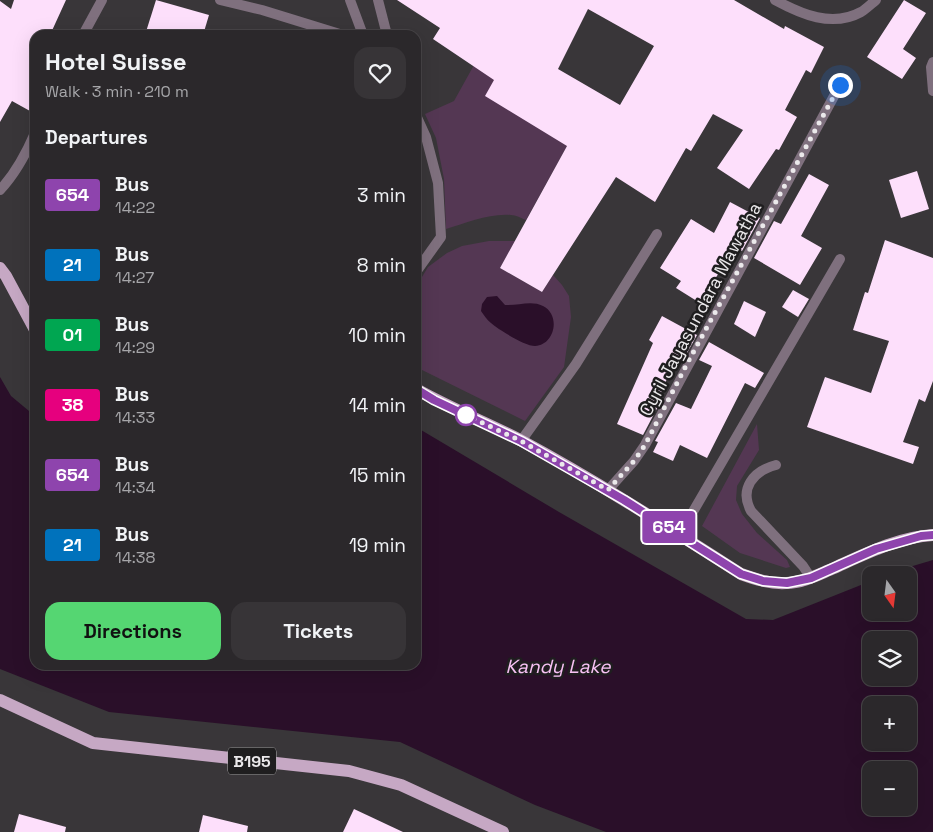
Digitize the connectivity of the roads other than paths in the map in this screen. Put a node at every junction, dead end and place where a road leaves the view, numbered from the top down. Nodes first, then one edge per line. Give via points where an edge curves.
1 (102, 0) edge
2 (220, 0) edge
3 (350, 0) edge
4 (378, 0) edge
5 (775, 0) edge
6 (876, 0) edge
7 (86, 30) edge
8 (327, 30) edge
9 (361, 30) edge
10 (386, 30) edge
11 (933, 62) edge
12 (840, 85) dead end
13 (933, 91) edge
14 (421, 126) edge
15 (30, 145) edge
16 (0, 190) edge
17 (657, 234) dead end
18 (840, 260) dead end
19 (421, 265) edge
20 (0, 268) edge
21 (30, 321) edge
22 (421, 393) edge
23 (521, 441) junction
24 (776, 465) dead end
25 (608, 490) junction
26 (680, 534) junction
27 (933, 535) edge
28 (811, 578) junction
29 (0, 700) edge
30 (503, 832) edge

1 - 7 street
2 - 8 street
3 - 9 street
4 - 10 street
5 - 6 street via 798,12 824,19 860,13
11 - 13 street
12 - 25 street, Cyril Jayasundara Mawatha via 645,445
14 - 19 street via 438,183 441,237
15 - 16 street via 12,177
17 - 23 street via 576,364
18 - 26 street
20 - 21 main road
22 - 23 main road
23 - 25 main road
24 - 28 street via 766,467 756,475 748,485 746,501 751,511
25 - 26 main road
26 - 28 main road via 741,574 763,581 787,583
27 - 28 main road via 876,549
29 - 30 main road, B195 via 93,743 357,773 401,785

